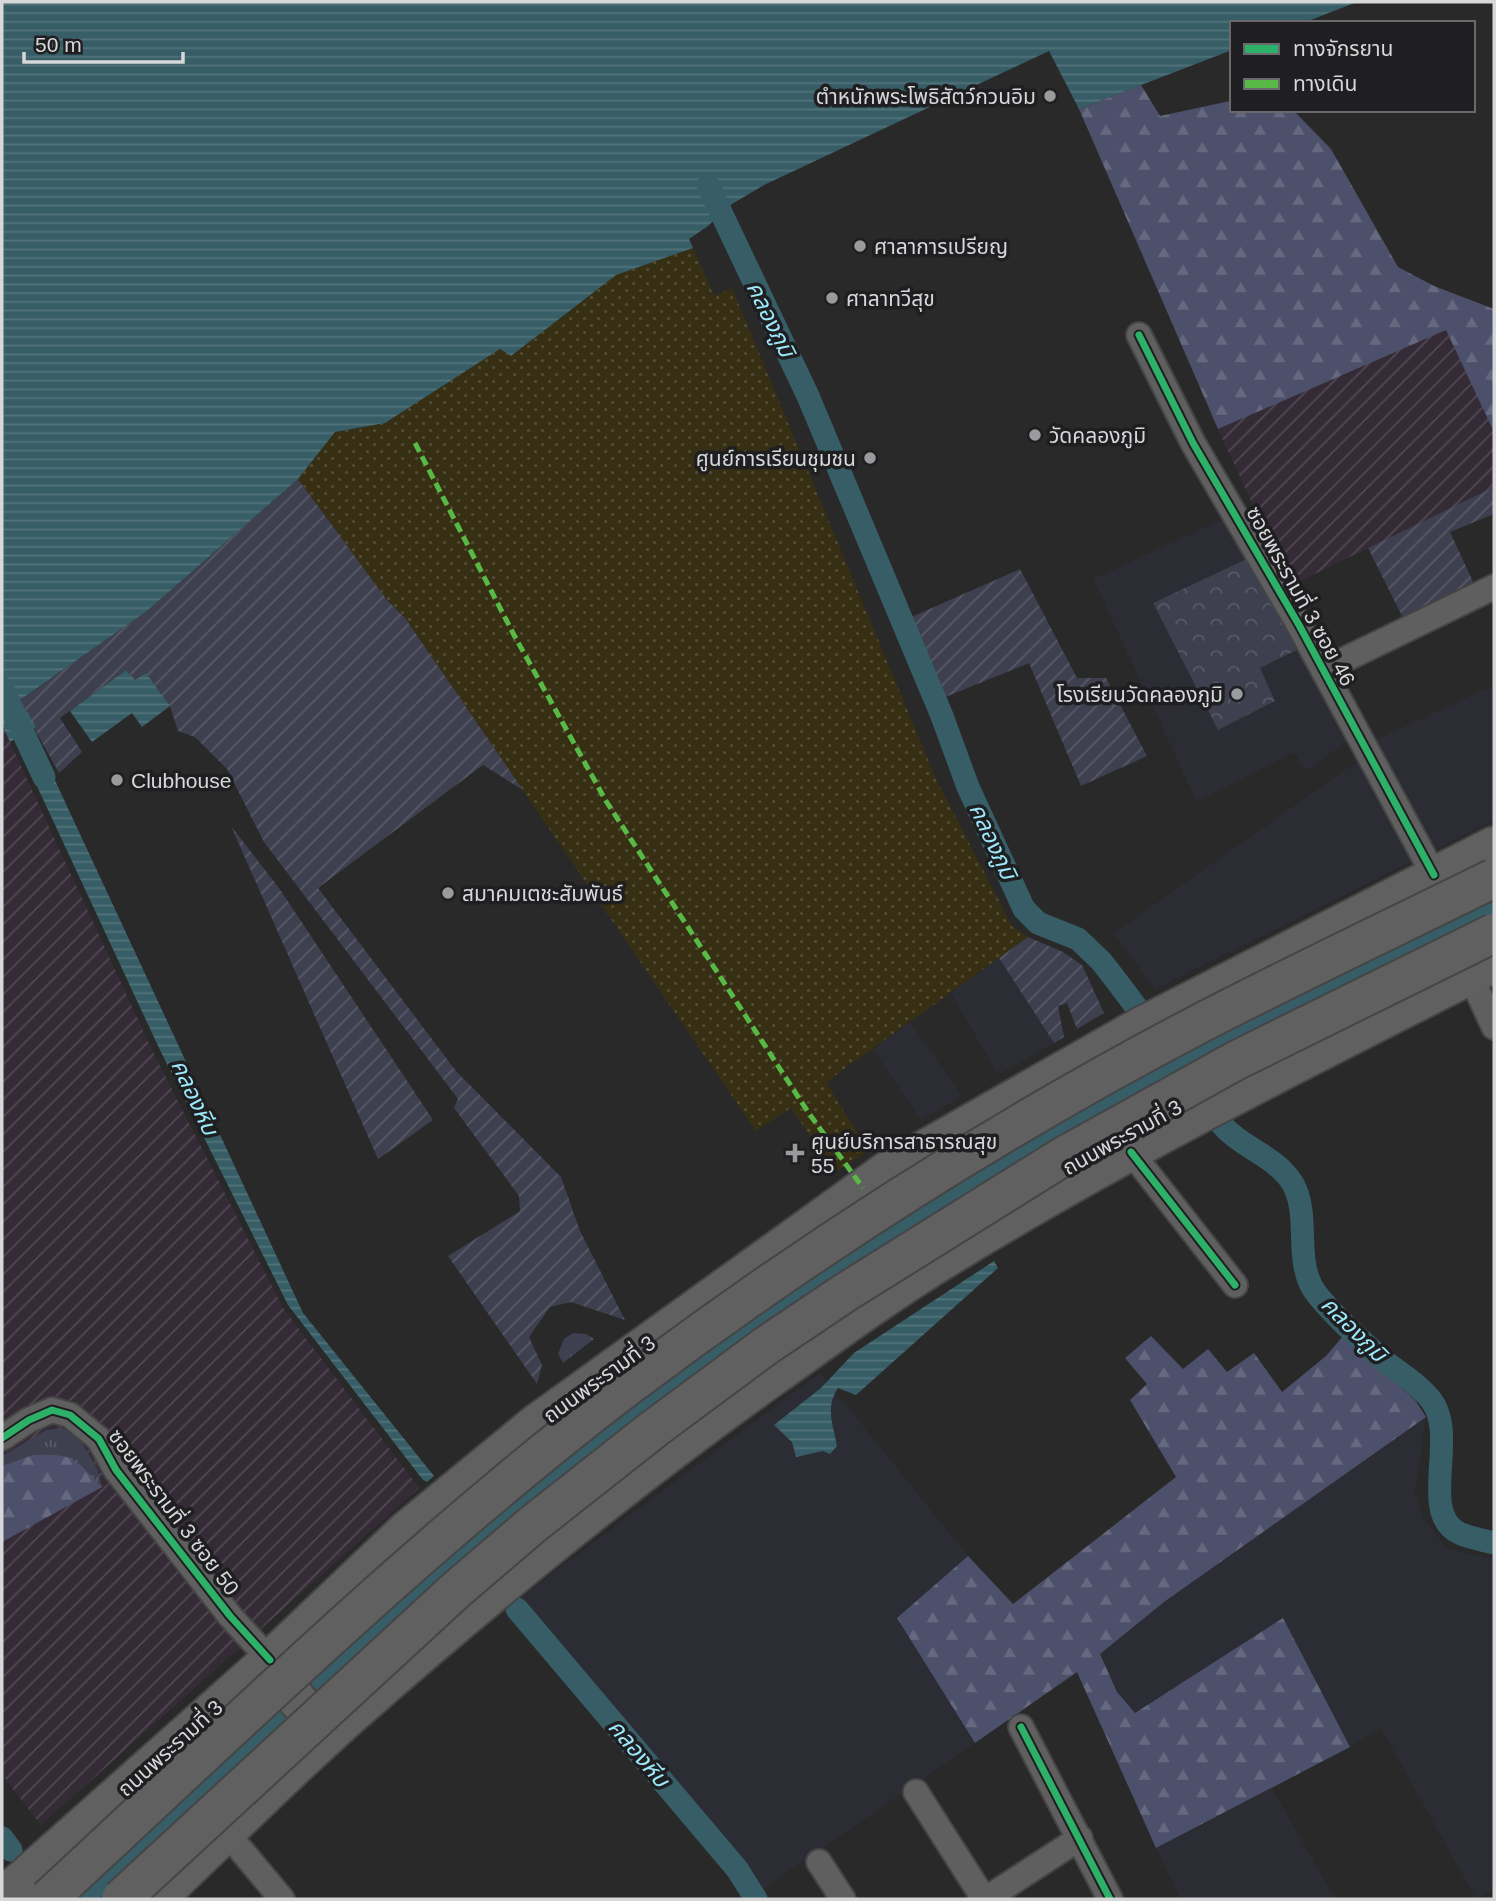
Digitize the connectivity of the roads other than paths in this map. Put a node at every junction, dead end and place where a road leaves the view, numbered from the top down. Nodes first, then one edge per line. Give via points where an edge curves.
1 (1139, 335) dead end
2 (1494, 587) edge
3 (1324, 670) junction
4 (1494, 846) edge
5 (1434, 875) junction
6 (1494, 878) edge
7 (1494, 933) edge
8 (1482, 969) edge
9 (1494, 1027) edge
10 (1131, 1152) junction
11 (1236, 1285) dead end
12 (2, 1438) edge
13 (288, 1677) junction
14 (351, 1714) junction
15 (1021, 1727) dead end
16 (916, 1791) dead end
17 (226, 1832) junction
18 (1080, 1838) junction
19 (819, 1862) dead end
20 (2, 1898) edge
21 (48, 1899) edge
22 (121, 1899) edge
23 (156, 1899) edge
24 (282, 1899) edge
25 (843, 1899) edge
26 (985, 1899) edge
27 (1110, 1899) edge

1 - 3 street, ซอยพระรามที่ 3 ซอย 46 via 1193,443
2 - 3 street
3 - 5 street, ซอยพระรามที่ 3 ซอย 46
4 - 5 main road, ถนนพระรามที่ 3
5 - 13 main road, ถนนพระรามที่ 3 via 1175,1008 887,1171 536,1424 406,1531
6 - 21 main road, ถนนพระรามที่ 3, bridge via 1198,1025 1074,1093 956,1162 756,1294 626,1388 445,1535
7 - 22 main road, ถนนพระรามที่ 3, bridge via 1237,1060 1076,1149 766,1345 553,1508 456,1590
8 - 9 street
8 - 10 main road, ถนนพระรามที่ 3
10 - 11 street
10 - 14 main road, ถนนพระรามที่ 3 via 949,1256 745,1396 604,1501
12 - 13 street, ซอยพระรามที่ 3 ซอย 50 via 52,1410 70,1415 99,1439 116,1470 230,1616
13 - 14 main road via 327,1715
13 - 20 main road, ถนนพระรามที่ 3
14 - 17 main road, ถนนพระรามที่ 3
15 - 18 street
16 - 26 street
17 - 23 main road, ถนนพระรามที่ 3
17 - 24 street
18 - 26 street
18 - 27 street
19 - 25 street

